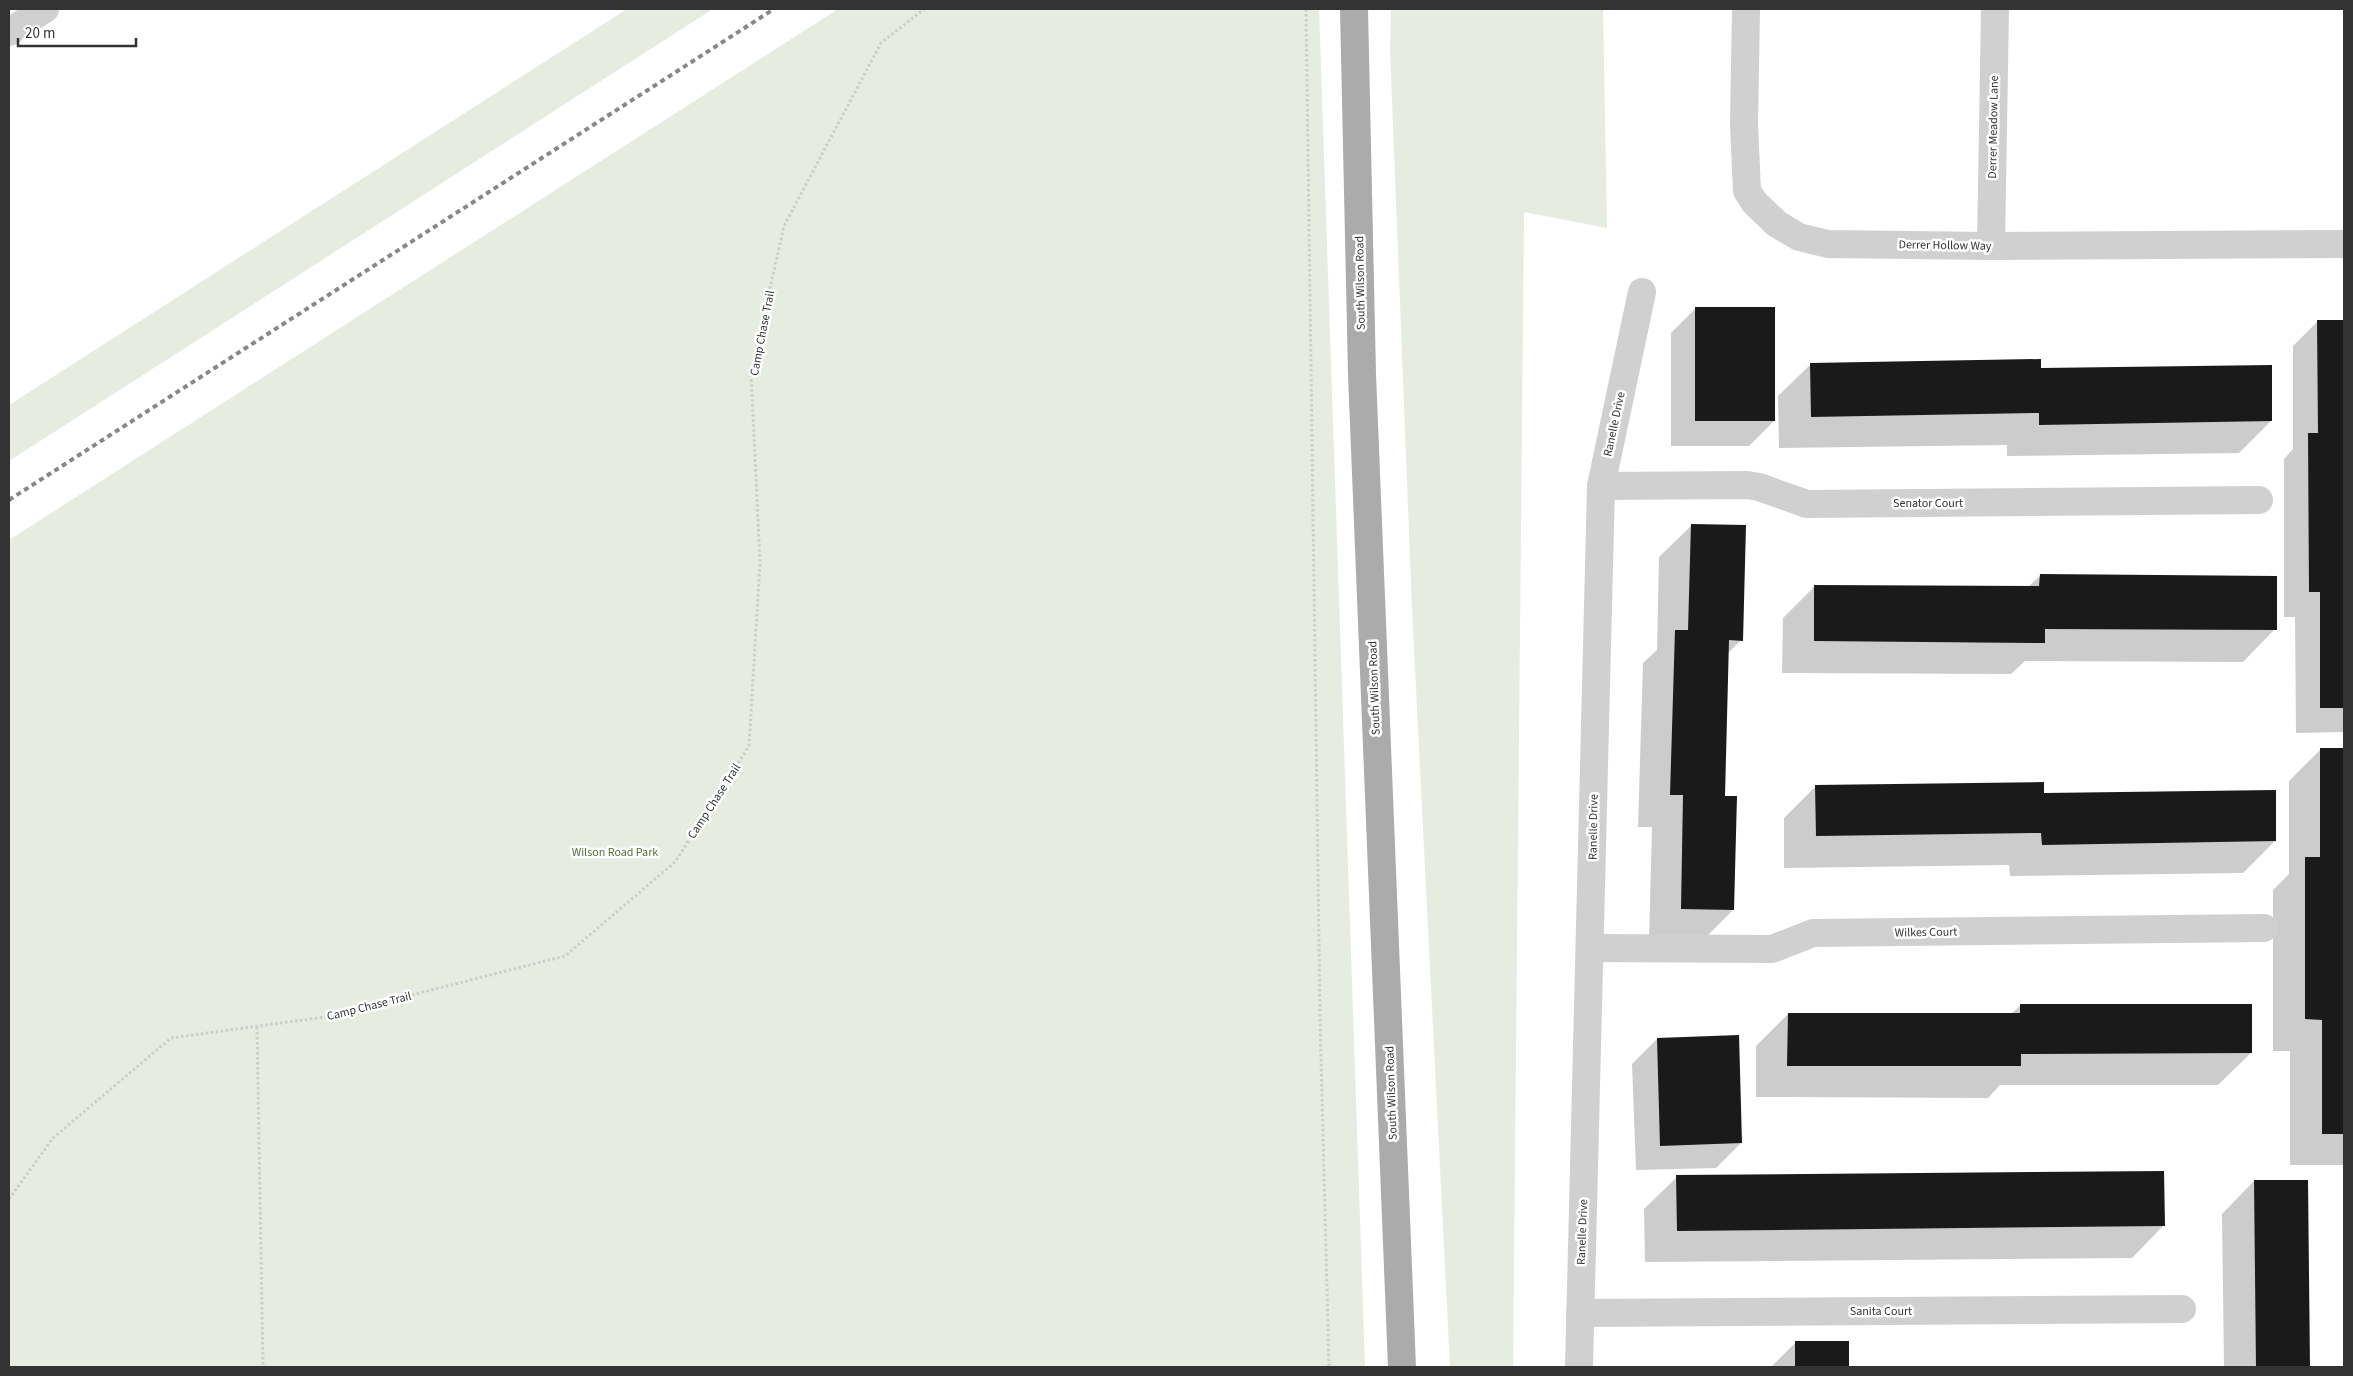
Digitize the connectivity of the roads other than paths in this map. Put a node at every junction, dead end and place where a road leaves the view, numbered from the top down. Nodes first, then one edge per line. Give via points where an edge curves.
1 (45, 9) edge
2 (1354, 9) edge
3 (1746, 9) edge
4 (1995, 9) edge
5 (13, 22) edge
6 (2344, 244) edge
7 (1991, 246) junction
8 (1642, 292) dead end
9 (1601, 486) junction
10 (2259, 500) dead end
11 (2264, 928) dead end
12 (1591, 948) junction
13 (2182, 1309) dead end
14 (1580, 1314) junction
15 (1402, 1367) edge
16 (1579, 1367) edge

1 - 5 street
2 - 15 main road, South Wilson Road via 1362,374
3 - 7 street, Derrer Hollow Way via 1746,179 1747,191 1755,203 1777,224 1799,238 1828,244
4 - 7 street, Derrer Meadow Lane
6 - 7 street, Derrer Hollow Way
8 - 9 street, Ranelle Drive
9 - 10 street, Senator Court via 1747,485 1807,504
9 - 12 street, Ranelle Drive
11 - 12 street, Wilkes Court via 1813,933 1772,950
12 - 14 street, Ranelle Drive
13 - 14 street, Sanita Court
14 - 16 street, Ranelle Drive

